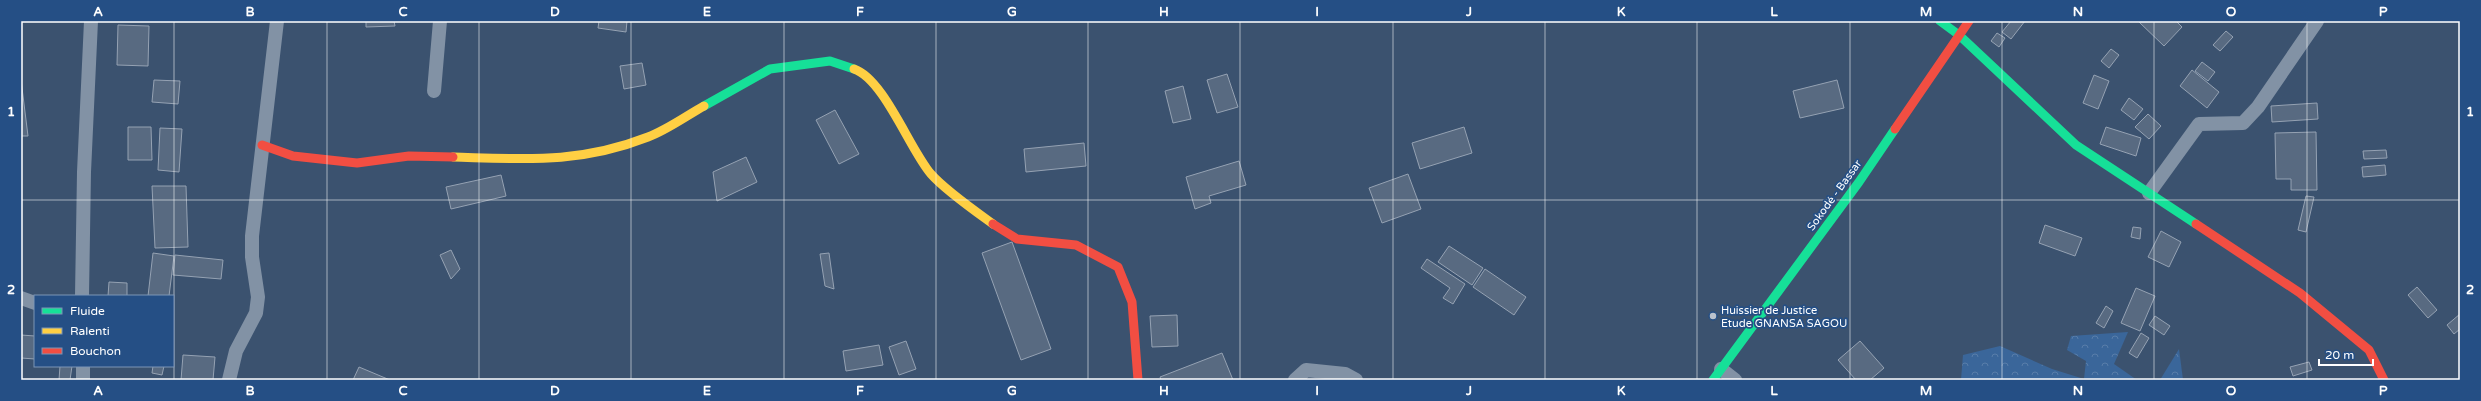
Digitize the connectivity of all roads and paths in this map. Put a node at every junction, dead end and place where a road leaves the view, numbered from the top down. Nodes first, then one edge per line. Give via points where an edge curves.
1 (91, 21) edge
2 (277, 21) edge
3 (440, 21) edge
4 (1940, 21) edge
5 (1969, 21) edge
6 (2317, 21) edge
7 (1959, 35) junction
8 (434, 91) dead end
9 (262, 145) junction
10 (2149, 193) junction
11 (82, 295) edge
12 (21, 298) edge
13 (34, 303) edge
14 (83, 367) edge
15 (1717, 374) edge
16 (83, 380) edge
17 (229, 380) edge
18 (1138, 380) edge
19 (1295, 380) edge
20 (1356, 380) edge
21 (1735, 380) edge
22 (2384, 380) edge

1 - 11 street via 84,172
2 - 9 street
3 - 8 street
4 - 7 street
5 - 7 street, Sokodé - Bassar
6 - 10 street via 2258,107 2243,123 2199,124
7 - 10 street via 2076,145
7 - 15 street, Sokodé - Bassar via 1859,182
9 - 17 street via 252,257 258,297 256,313 236,351
9 - 18 street via 293,156 357,163 409,156 549,160 593,155 649,137 770,70 830,61 863,72 885,100 931,174 979,214 1017,239 1076,245 1118,267 1132,302
10 - 22 street via 2300,293 2370,350
12 - 13 street
14 - 16 street
15 - 21 street
19 - 20 street via 1306,370 1345,374

